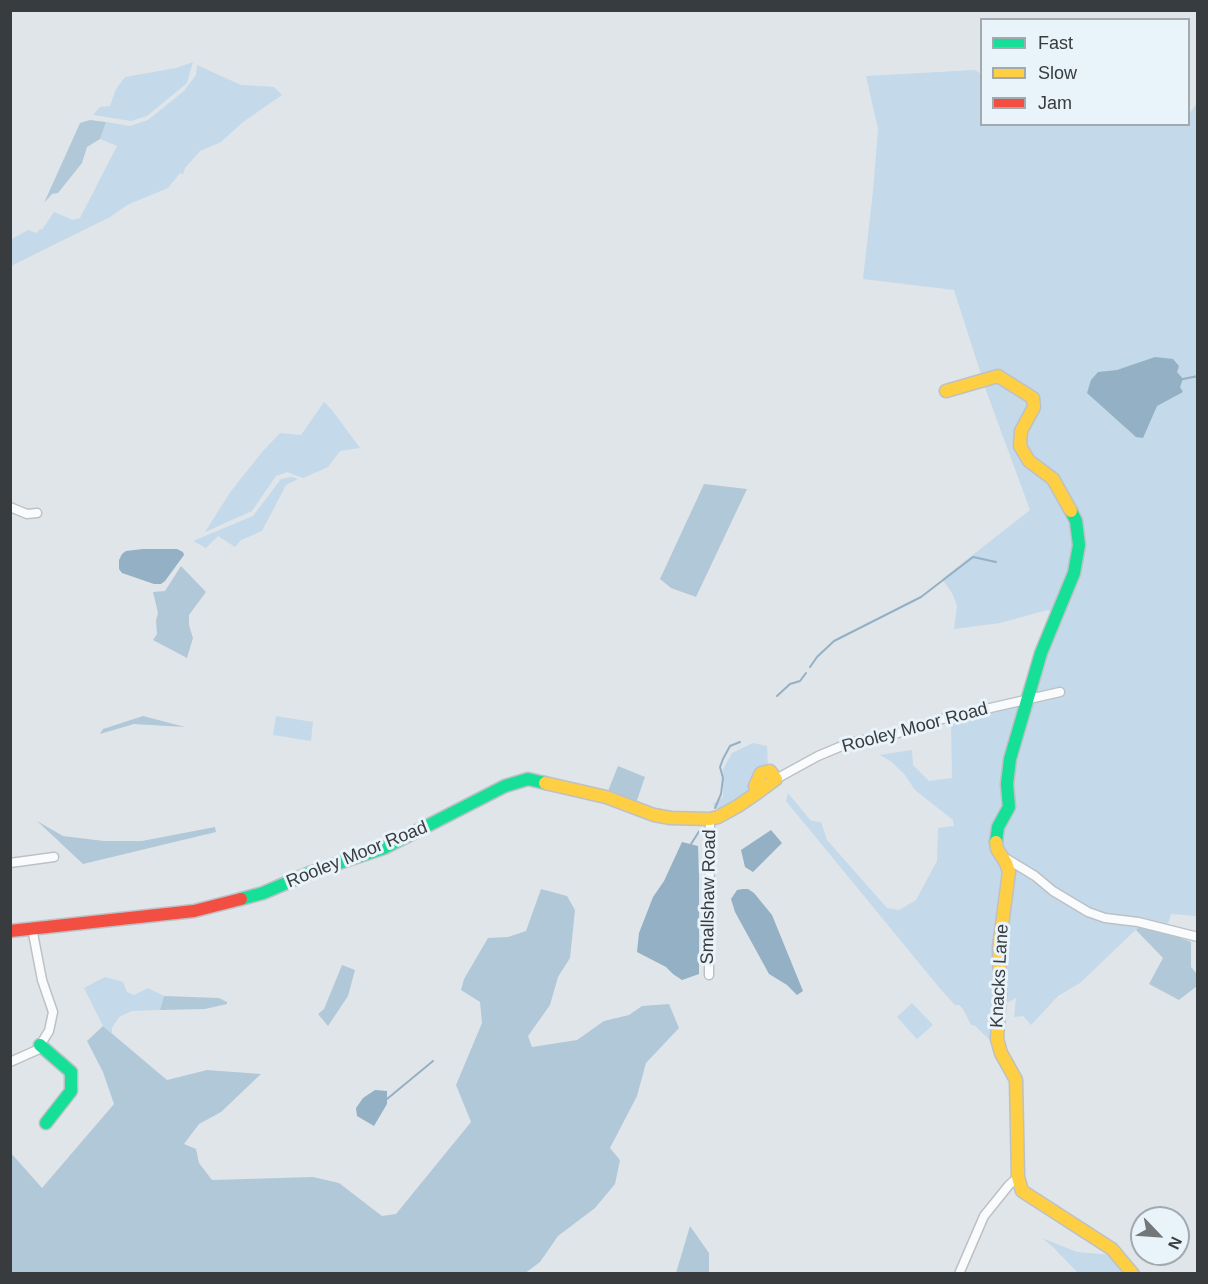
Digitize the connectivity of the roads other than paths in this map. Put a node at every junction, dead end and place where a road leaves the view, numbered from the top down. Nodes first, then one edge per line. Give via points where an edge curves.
1 (946, 391) dead end
2 (10, 507) edge
3 (37, 513) dead end
4 (1060, 692) dead end
5 (1029, 699) junction
6 (776, 778) joint
7 (711, 819) junction
8 (54, 857) dead end
9 (1004, 859) junction
10 (10, 863) edge
11 (32, 928) junction
12 (10, 931) edge
13 (1197, 938) edge
14 (708, 975) dead end
15 (40, 1045) junction
16 (10, 1062) edge
17 (46, 1123) dead end
18 (1018, 1177) junction
19 (959, 1274) edge
20 (1133, 1274) edge

1 - 5 street via 998,376 1033,398 1034,407 1021,431 1020,446 1029,461 1053,479 1076,520 1079,545 1074,573 1041,653
2 - 3 street via 27,514
4 - 5 street, Rooley Moor Road
5 - 6 street, Rooley Moor Road via 849,744
5 - 9 street, Knacks Lane via 1010,759 1009,807 994,838
6 - 7 street, Rooley Moor Road via 738,806
7 - 11 street, Rooley Moor Road via 654,815 606,797 528,779 505,786 384,848 263,893 194,910
7 - 14 street, Smallshaw Road
8 - 10 street
9 - 13 street via 1088,912
9 - 18 street, Knacks Lane via 1009,881 999,947 997,1039 1016,1080
11 - 12 street, Rooley Moor Road
11 - 15 street via 53,1012 50,1031
15 - 16 street via 38,1050
15 - 17 street via 71,1072 71,1091
18 - 19 street via 984,1216
18 - 20 street via 1022,1191 1112,1249

